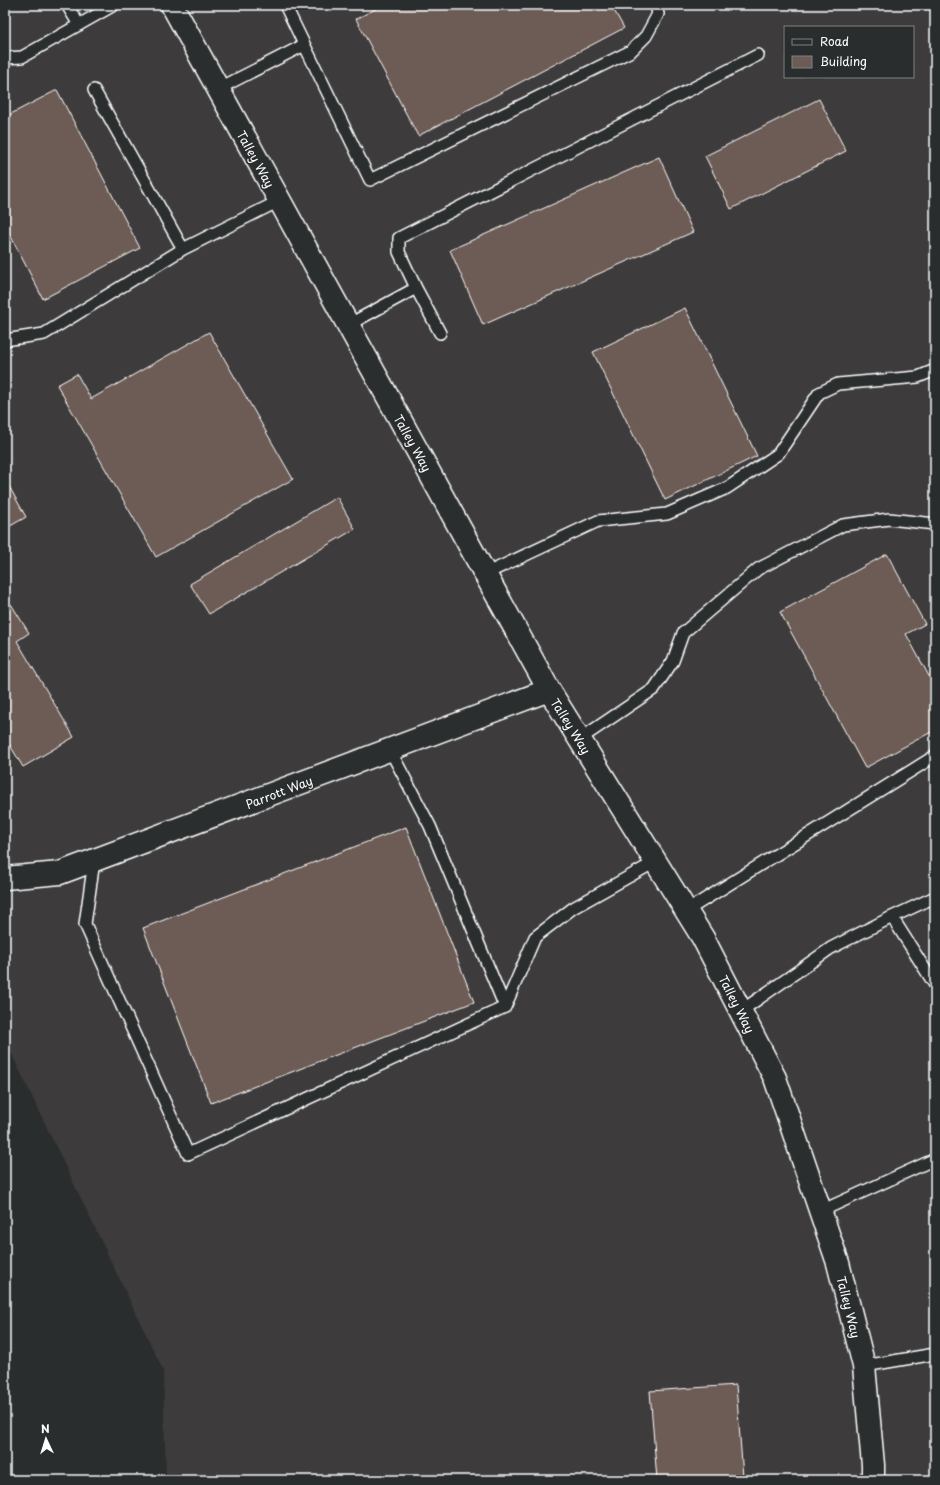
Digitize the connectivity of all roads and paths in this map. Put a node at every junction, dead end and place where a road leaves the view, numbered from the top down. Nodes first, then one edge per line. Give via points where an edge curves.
1 (67, 5) edge
2 (114, 5) edge
3 (172, 5) edge
4 (285, 5) edge
5 (656, 5) edge
6 (79, 25) junction
7 (304, 44) junction
8 (758, 55) dead end
9 (5, 58) edge
10 (218, 89) junction
11 (94, 90) dead end
12 (279, 201) junction
13 (183, 249) junction
14 (416, 288) junction
15 (348, 325) junction
16 (440, 333) dead end
17 (5, 340) edge
18 (935, 370) edge
19 (935, 524) edge
20 (485, 574) junction
21 (549, 690) junction
22 (580, 739) junction
23 (390, 750) junction
24 (935, 756) edge
25 (94, 861) junction
26 (656, 862) junction
27 (5, 878) edge
28 (935, 897) edge
29 (686, 911) junction
30 (892, 917) junction
31 (935, 985) edge
32 (505, 1007) junction
33 (741, 1011) junction
34 (935, 1159) edge
35 (820, 1211) junction
36 (935, 1354) edge
37 (864, 1366) junction
38 (873, 1480) edge

1 - 6 lane
2 - 6 lane
3 - 10 main road, Talley Way
4 - 7 lane
5 - 7 lane via 658,14 646,36 630,51 370,180
6 - 9 lane via 22,57
7 - 10 lane
8 - 14 lane via 398,238 399,252
10 - 12 main road, Talley Way
11 - 13 lane
12 - 13 lane
12 - 15 main road, Talley Way
13 - 17 lane via 44,334
14 - 15 lane
14 - 16 lane
15 - 20 main road, Talley Way
18 - 20 lane via 918,377 838,384 819,393 778,454 727,488 667,514 598,521
19 - 22 lane via 889,519 843,525 758,570 683,633 673,661 654,689
20 - 21 main road, Talley Way
21 - 22 main road, Talley Way
21 - 23 main road, Parrott Way
22 - 26 main road, Talley Way
23 - 25 main road, Parrott Way
23 - 32 lane via 430,826
24 - 29 lane
25 - 27 main road, Parrott Way via 60,873
25 - 32 lane via 86,924 188,1154
26 - 29 main road, Talley Way
26 - 32 lane via 573,908 535,937
28 - 30 lane
29 - 33 main road, Talley Way
30 - 31 lane
30 - 33 lane via 831,948
33 - 35 main road, Talley Way via 775,1078
34 - 35 lane
35 - 37 main road, Talley Way via 838,1263
36 - 37 lane
37 - 38 main road, Talley Way

